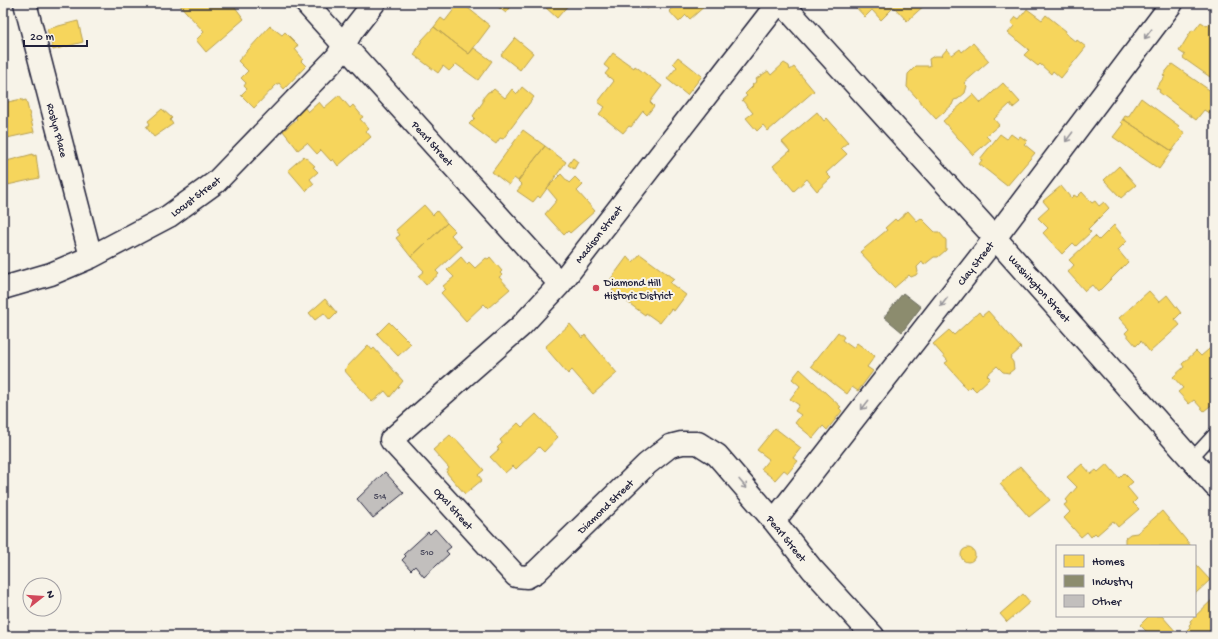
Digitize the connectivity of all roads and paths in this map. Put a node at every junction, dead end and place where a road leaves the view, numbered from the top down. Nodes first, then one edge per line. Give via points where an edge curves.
1 (25, 3) edge
2 (306, 3) edge
3 (374, 3) edge
4 (778, 3) edge
5 (782, 3) edge
6 (1172, 3) edge
7 (344, 44) junction
8 (995, 238) junction
9 (91, 257) junction
10 (560, 284) junction
11 (3, 288) edge
12 (1215, 433) edge
13 (392, 440) joint
14 (698, 443) joint
15 (1192, 458) junction
16 (1215, 486) edge
17 (774, 521) junction
18 (516, 576) joint
19 (873, 636) edge

1 - 9 street, Roslyn Place
2 - 7 street, Pearl Street
3 - 7 street, Locust Street
4 - 10 street, Madison Street
5 - 8 street, Washington Street
6 -> 8 street, Clay Street
7 - 9 street, Locust Street via 337,57 216,182 169,216
7 - 10 street, Pearl Street
8 - 15 street, Washington Street
8 -> 17 street, Clay Street
9 - 11 street, Locust Street via 50,274
10 - 13 street, Madison Street via 521,326
12 - 15 lane
13 - 18 street, Opal Street
14 -> 17 street, Pearl Street via 717,455
14 - 18 street, Diamond Street via 670,446 647,464 536,572 527,577
15 - 16 street, Washington Street
17 - 19 street, Pearl Street via 812,569

